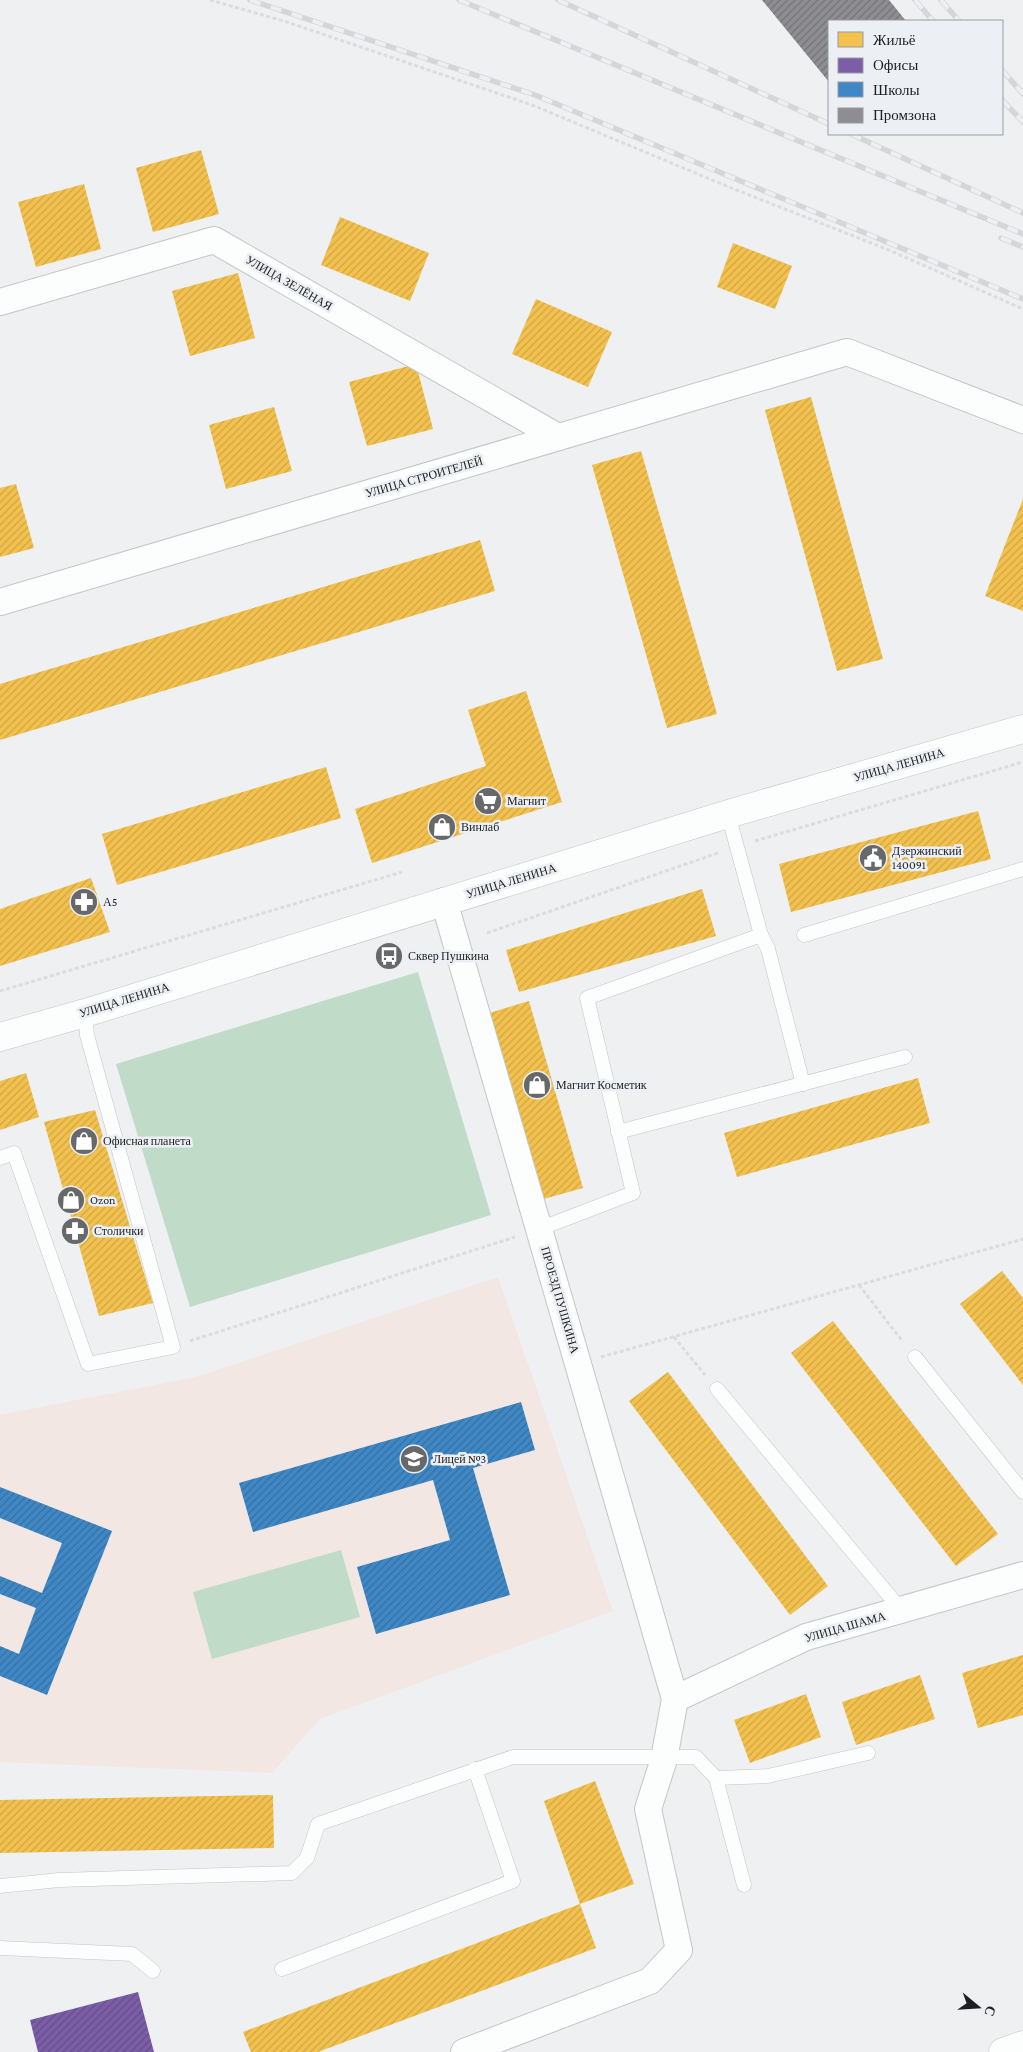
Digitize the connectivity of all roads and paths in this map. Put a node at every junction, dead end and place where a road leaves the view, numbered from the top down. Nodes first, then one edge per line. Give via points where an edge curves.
1 (210, 0) edge
2 (0, 302) edge
3 (1023, 310) edge
4 (1023, 420) edge
5 (558, 438) junction
6 (0, 602) edge
7 (1023, 729) edge
8 (728, 814) junction
9 (1023, 869) edge
10 (402, 872) dead end
11 (444, 901) junction
12 (761, 935) junction
13 (804, 935) dead end
14 (0, 991) edge
15 (84, 1013) junction
16 (0, 1037) edge
17 (906, 1057) dead end
18 (802, 1084) junction
19 (618, 1132) junction
20 (0, 1158) edge
21 (540, 1229) junction
22 (1023, 1239) edge
23 (859, 1285) junction
24 (674, 1337) junction
25 (173, 1347) junction
26 (915, 1357) joint
27 (579, 1364) junction
28 (717, 1389) joint
29 (1023, 1492) edge
30 (1023, 1576) edge
31 (902, 1611) junction
32 (676, 1699) junction
33 (868, 1753) dead end
34 (664, 1759) junction
35 (475, 1769) junction
36 (716, 1778) junction
37 (744, 1885) dead end
38 (0, 1886) edge
39 (0, 1948) edge
40 (282, 1969) dead end
41 (153, 1971) dead end
42 (1023, 2045) edge
43 (464, 2052) edge
44 (1003, 2052) edge

1 - 3 path via 286,22 532,106 889,250
2 - 5 street, УЛИЦА ЗЕЛЁНАЯ via 214,240
4 - 5 street, УЛИЦА СТРОИТЕЛЕЙ via 847,352
5 - 6 street, УЛИЦА СТРОИТЕЛЕЙ
7 - 8 street, УЛИЦА ЛЕНИНА
8 - 11 street, УЛИЦА ЛЕНИНА
8 - 12 lane
9 - 13 lane
10 - 14 path
11 - 15 street, УЛИЦА ЛЕНИНА
11 - 21 street, ПРОЕЗД ПУШКИНА
12 - 18 lane via 768,949
12 - 19 lane via 587,998
15 - 16 street, УЛИЦА ЛЕНИНА
15 - 25 lane via 87,1034
17 - 18 lane
18 - 19 lane
19 - 21 lane via 633,1193
20 - 25 lane via 14,1153 88,1364
21 - 25 path
21 - 27 street, ПРОЕЗД ПУШКИНА
22 - 23 path
23 - 24 path
23 - 26 path
24 - 27 path
24 - 28 path
26 - 29 lane
27 - 32 street, ПРОЕЗД ПУШКИНА
28 - 31 lane
30 - 31 street, УЛИЦА ШАМА
31 - 32 street, УЛИЦА ШАМА via 806,1637
32 - 34 street
33 - 36 lane via 768,1776
34 - 35 lane via 513,1757
34 - 36 lane via 696,1757
34 - 43 street via 648,1809 678,1950 650,1981
35 - 38 lane via 318,1824 307,1858 292,1873 59,1880
35 - 40 lane via 514,1881
36 - 37 lane
39 - 41 lane via 132,1954
42 - 44 street

